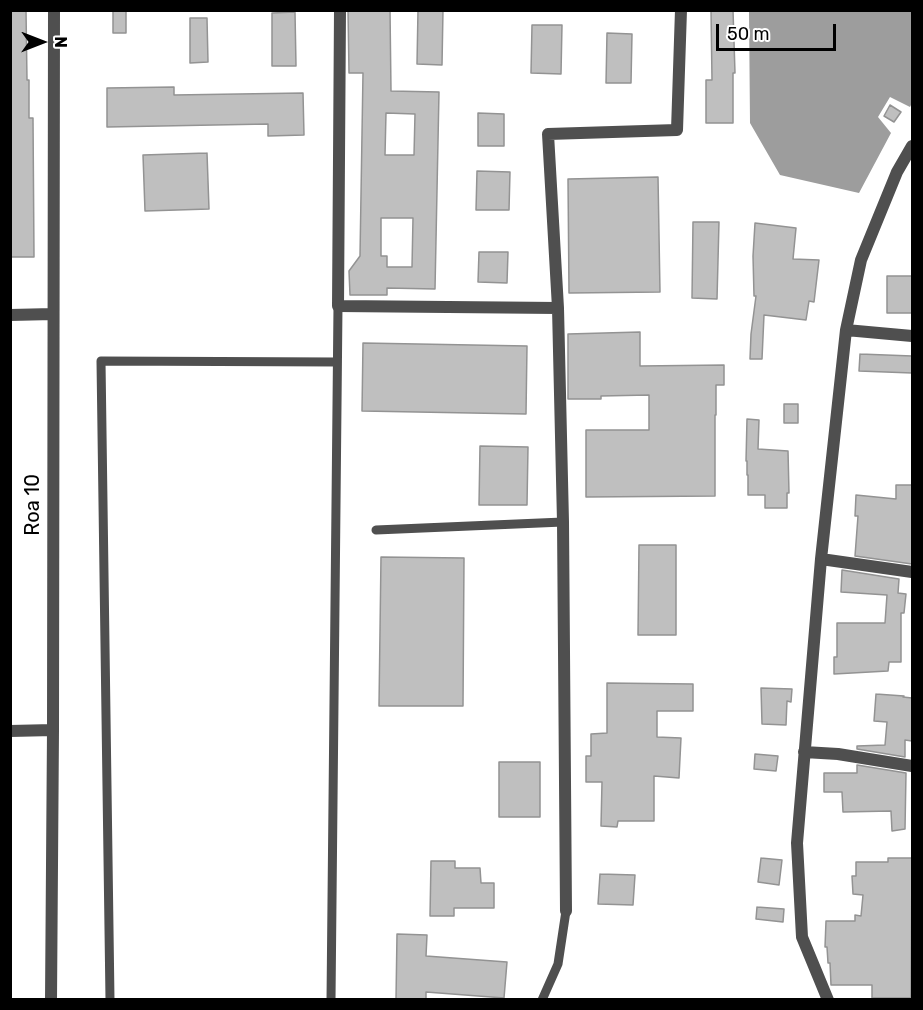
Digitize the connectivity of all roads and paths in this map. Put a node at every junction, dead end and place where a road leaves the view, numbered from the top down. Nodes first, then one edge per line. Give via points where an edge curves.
1 (54, 10) edge
2 (340, 10) edge
3 (681, 10) edge
4 (912, 146) edge
5 (338, 306) junction
6 (558, 308) junction
7 (53, 314) junction
8 (10, 315) edge
9 (846, 330) junction
10 (912, 336) edge
11 (337, 362) junction
12 (563, 522) junction
13 (376, 530) dead end
14 (821, 558) junction
15 (912, 572) edge
16 (53, 730) junction
17 (10, 731) edge
18 (804, 752) junction
19 (912, 766) edge
20 (566, 911) joint
21 (51, 999) edge
22 (110, 999) edge
23 (331, 999) edge
24 (542, 999) edge
25 (828, 999) edge

1 - 7 street, Roa 10
2 - 5 street
3 - 6 street via 676,130 548,134
4 - 9 street via 897,172 861,260
5 - 6 street
5 - 11 lane
6 - 12 street
7 - 8 street
7 - 16 street, Roa 10
9 - 10 street
9 - 14 street
11 - 22 lane via 101,361
11 - 23 lane
12 - 13 lane
12 - 20 street
14 - 15 street
14 - 18 street
16 - 17 street
16 - 21 street, Roa 10
18 - 19 street
18 - 25 street via 797,843 802,937
20 - 24 lane via 558,964

